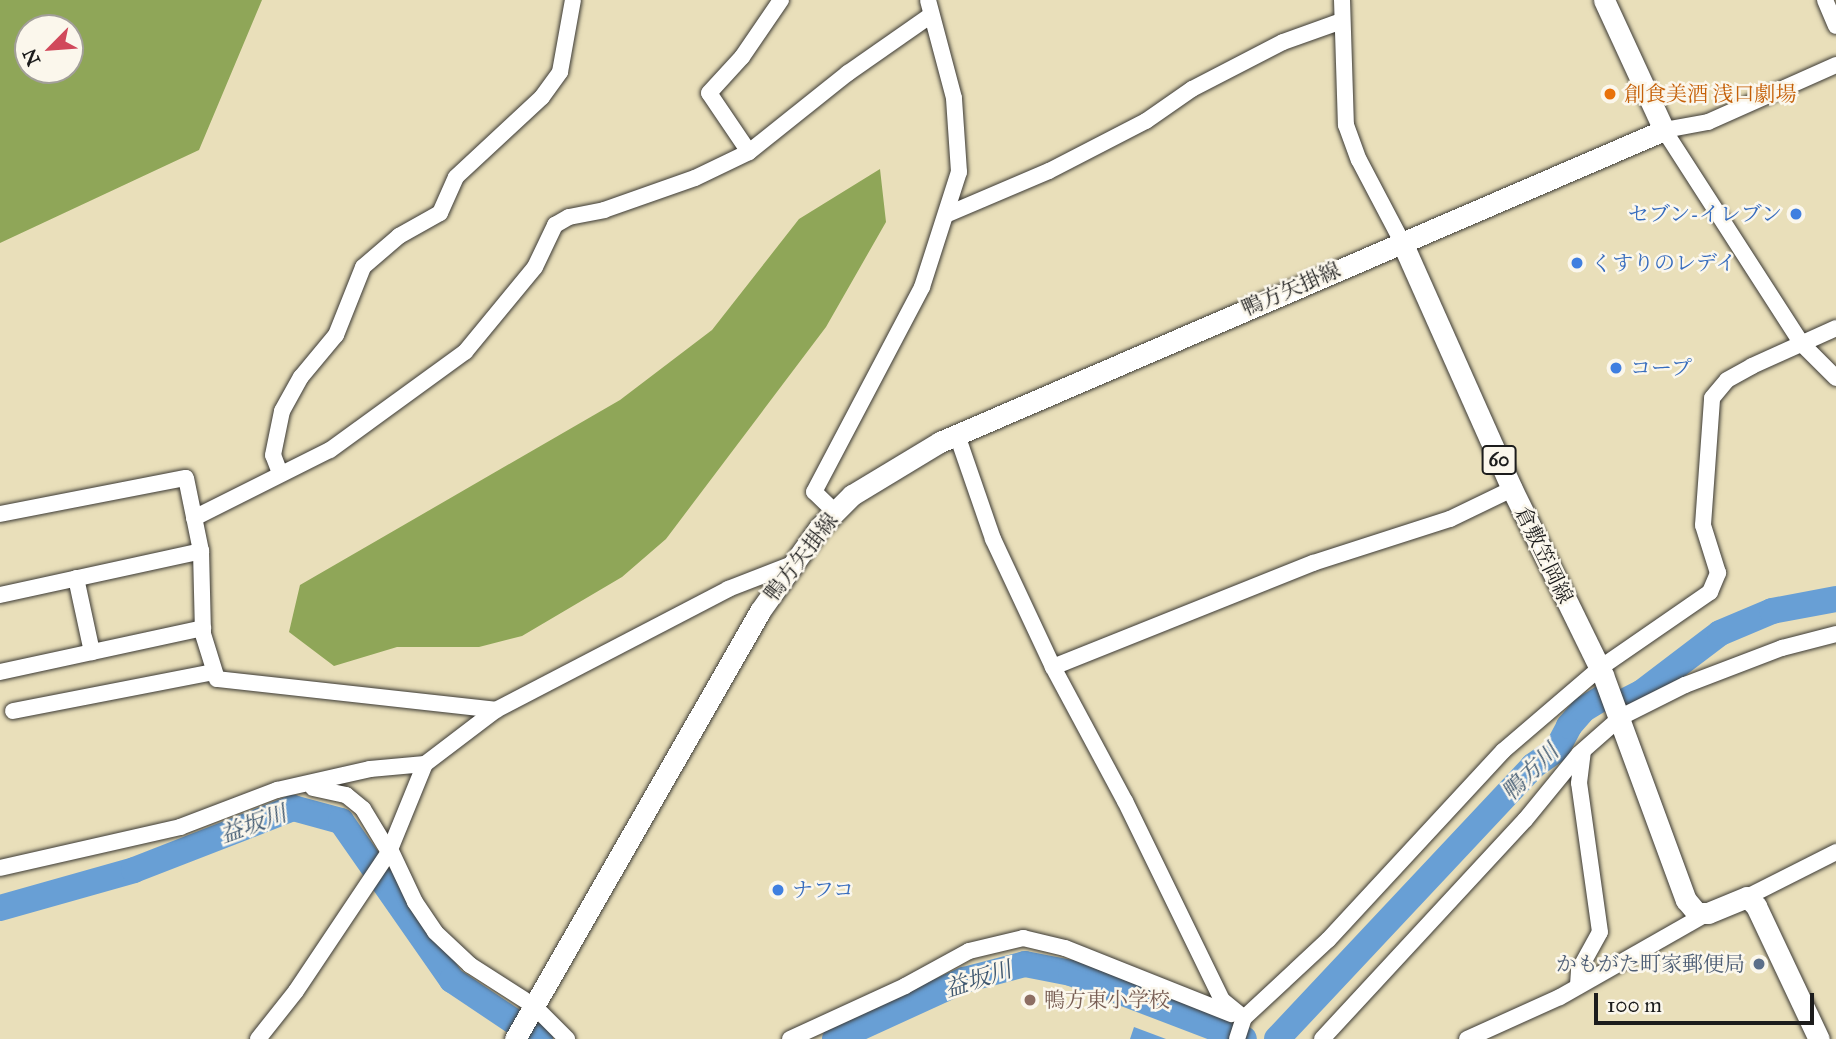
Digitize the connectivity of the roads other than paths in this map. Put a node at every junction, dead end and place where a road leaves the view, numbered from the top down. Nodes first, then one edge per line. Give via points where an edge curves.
1 (573, 0) edge
2 (781, 0) edge
3 (1342, 0) edge
4 (1604, 0) edge
5 (1825, 0) edge
6 (930, 8) edge
7 (1339, 22) junction
8 (1836, 26) edge
9 (1836, 65) edge
10 (1664, 130) junction
11 (749, 152) junction
12 (948, 214) junction
13 (1402, 242) junction
14 (1836, 328) edge
15 (1802, 344) junction
16 (1836, 378) edge
17 (957, 435) junction
18 (280, 473) junction
19 (1512, 489) junction
20 (835, 512) junction
21 (0, 513) edge
22 (194, 518) junction
23 (201, 551) junction
24 (790, 565) junction
25 (76, 578) junction
26 (0, 595) edge
27 (203, 628) junction
28 (1836, 634) edge
29 (92, 652) junction
30 (1052, 667) junction
31 (1601, 671) junction
32 (0, 672) edge
33 (214, 672) junction
34 (496, 710) junction
35 (13, 711) dead end
36 (1621, 717) junction
37 (1584, 750) junction
38 (425, 764) junction
39 (277, 790) junction
40 (1836, 852) edge
41 (388, 853) junction
42 (0, 868) edge
43 (1747, 897) junction
44 (1708, 913) junction
45 (1578, 985) junction
46 (532, 1009) junction
47 (1243, 1018) junction
48 (1472, 1038) edge
49 (258, 1039) edge
50 (515, 1039) edge
51 (567, 1039) edge
52 (790, 1039) edge
53 (1237, 1039) edge
54 (1322, 1039) edge
55 (1819, 1039) edge

1 - 18 street via 560,72 542,97 456,177 440,213 399,236 363,267 336,335 301,377 282,411 273,455
2 - 11 street via 742,57 709,93
3 - 7 street
4 - 10 main road
5 - 8 street
6 - 11 street
6 - 12 street via 954,98 959,172
7 - 12 street via 1283,42 1098,146
7 - 13 street via 1346,125
9 - 10 street via 1709,122
10 - 13 main road
10 - 15 street
11 - 18 street via 695,178 604,210 569,216 555,225 535,267 465,352 340,444
12 - 20 street via 922,287 814,492
13 - 17 main road, 鴨方矢掛線
13 - 19 main road, 倉敷笠岡線 / 60
14 - 15 street
15 - 16 street
15 - 31 street via 1727,380 1712,398 1703,525 1718,573 1710,592
17 - 20 main road, 鴨方矢掛線 via 891,469
17 - 30 street via 993,539
18 - 22 street
19 - 30 street via 1450,519 1313,563
19 - 31 main road, 倉敷笠岡線 / 60
20 - 24 main road, 鴨方矢掛線
21 - 22 street via 186,478
22 - 23 street
23 - 25 street
23 - 27 street
24 - 34 street via 728,589
24 - 46 main road, 鴨方矢掛線
25 - 26 street
25 - 29 street
27 - 29 street
27 - 33 street
28 - 36 street via 1770,652
29 - 32 street
30 - 47 street via 1125,801 1222,1000
31 - 36 main road, 倉敷笠岡線 / 60
31 - 47 street via 1503,751 1328,940
33 - 34 street via 217,679
33 - 35 street
34 - 38 street
36 - 37 street
36 - 44 main road, 倉敷笠岡線 / 60 via 1686,900 1697,913
37 - 45 street via 1579,783 1600,932 1579,970
37 - 54 street
38 - 39 street via 370,769
38 - 41 street
39 - 41 street via 326,788 346,795 363,808
39 - 42 street via 180,827
40 - 43 street
41 - 46 street via 435,932 470,965
41 - 49 street via 296,991
43 - 44 main road
43 - 55 main road
44 - 45 street
45 - 48 street
46 - 50 main road, 鴨方矢掛線
46 - 51 street
47 - 52 street via 1065,948 1023,938 969,951
47 - 53 street

